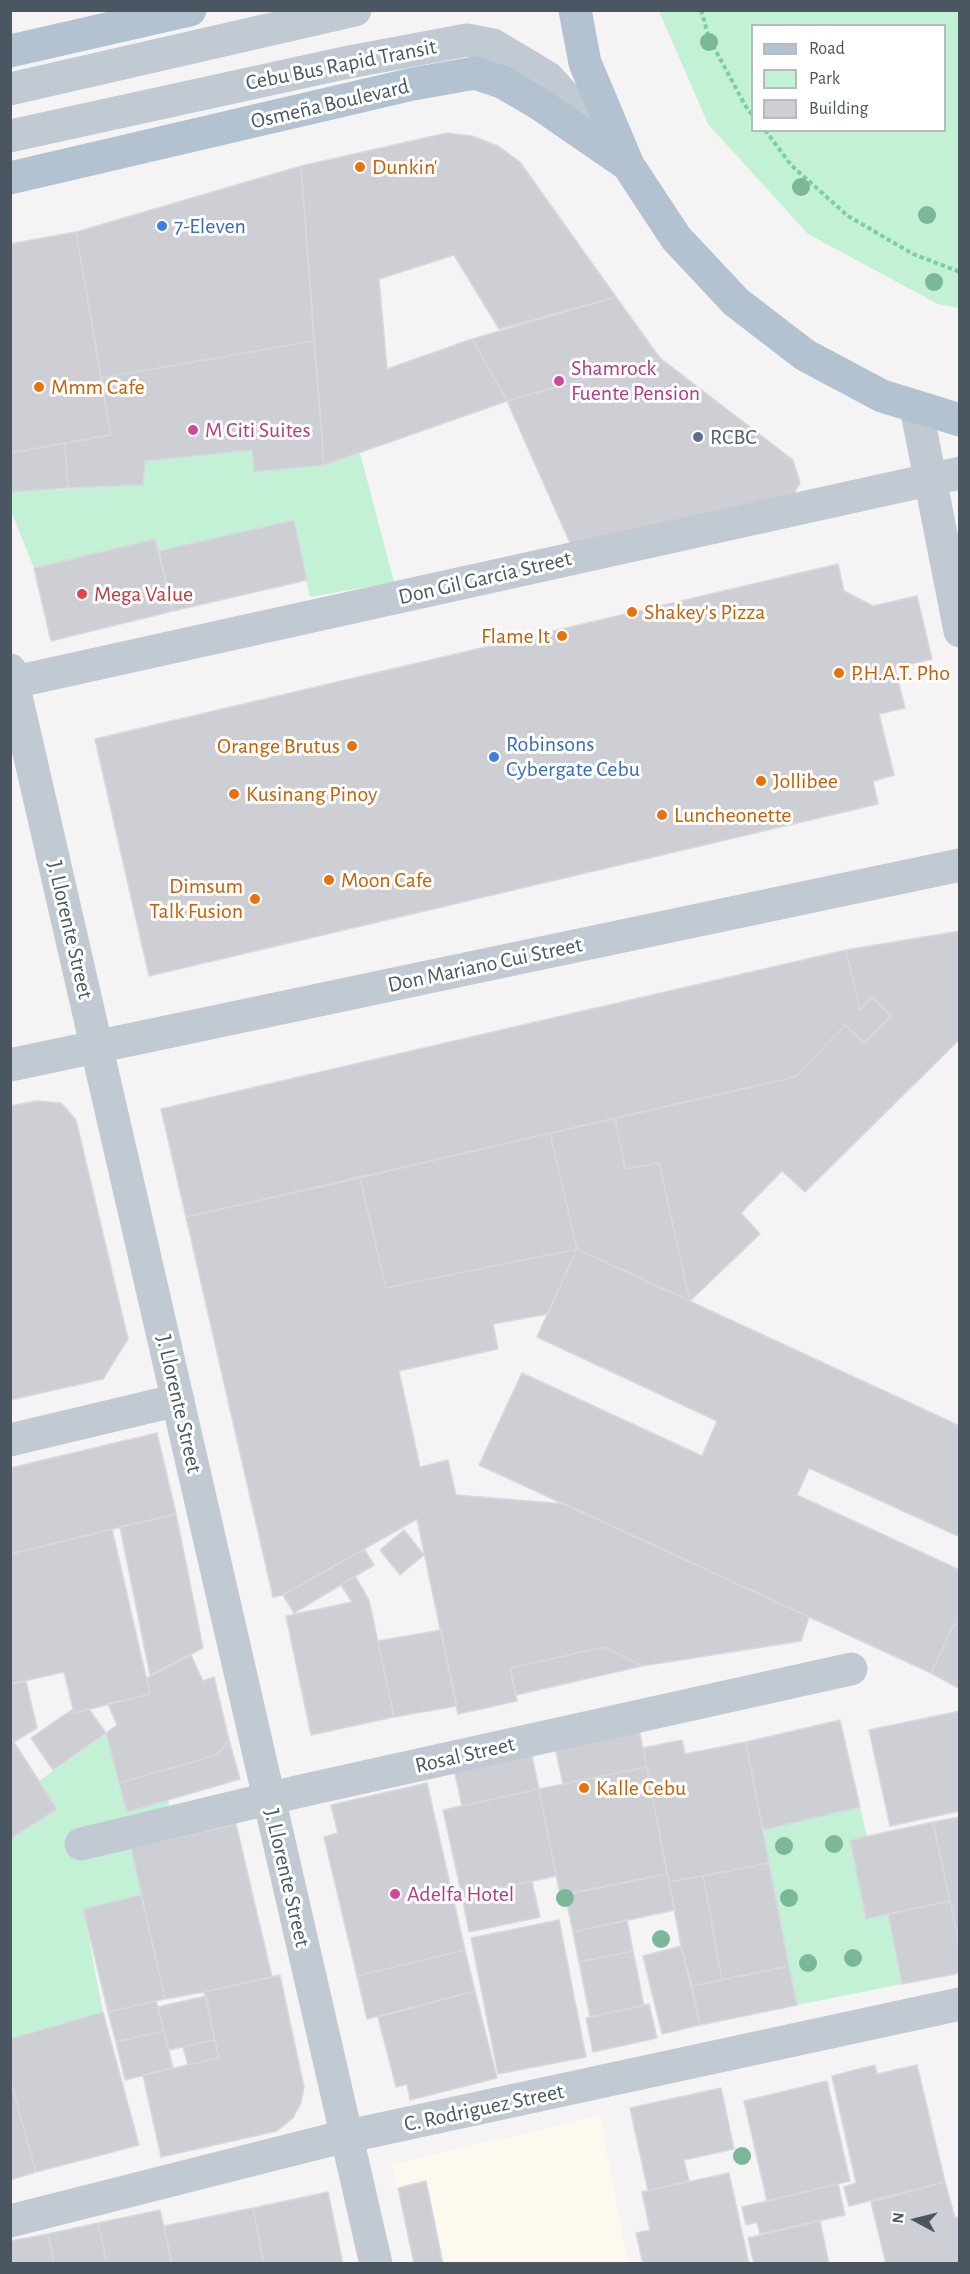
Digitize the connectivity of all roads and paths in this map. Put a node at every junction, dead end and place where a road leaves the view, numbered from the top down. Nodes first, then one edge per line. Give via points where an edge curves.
1 (190, 10) edge
2 (355, 10) edge
3 (575, 10) edge
4 (701, 10) edge
5 (10, 51) edge
6 (10, 90) edge
7 (751, 112) edge
8 (766, 132) edge
9 (10, 136) edge
10 (628, 165) junction
11 (10, 178) edge
12 (960, 272) edge
13 (915, 407) junction
14 (960, 420) edge
15 (944, 476) edge
16 (960, 631) edge
17 (11, 678) edge
18 (960, 865) edge
19 (97, 1047) junction
20 (10, 1065) edge
21 (178, 1400) junction
22 (10, 1440) edge
23 (851, 1669) dead end
24 (269, 1799) junction
25 (81, 1844) dead end
26 (959, 2004) edge
27 (347, 2138) junction
28 (10, 2221) edge
29 (376, 2264) edge

1 - 5 main road
2 - 6 street, Cebu Bus Rapid Transit
3 - 10 main road via 585,63
4 - 7 path via 709,38
8 - 12 path via 791,165 848,216 913,254
9 - 10 street, Cebu Bus Rapid Transit via 467,40 492,45 548,78
10 - 11 main road, Osmeña Boulevard via 538,103 476,73
10 - 13 main road via 676,238 736,302 805,355 882,396
13 - 14 main road
13 - 15 street
15 - 16 street
15 - 17 street, Don Gil Garcia Street
17 - 19 street, J. Llorente Street
18 - 19 street, Don Mariano Cui Street
19 - 20 street, Don Mariano Cui Street
19 - 21 street, J. Llorente Street
21 - 22 street
21 - 24 street, J. Llorente Street
23 - 24 street, Rosal Street
24 - 25 street, Rosal Street
24 - 27 street, J. Llorente Street
26 - 27 street, C. Rodriguez Street
27 - 28 street, C. Rodriguez Street
27 - 29 street, J. Llorente Street

